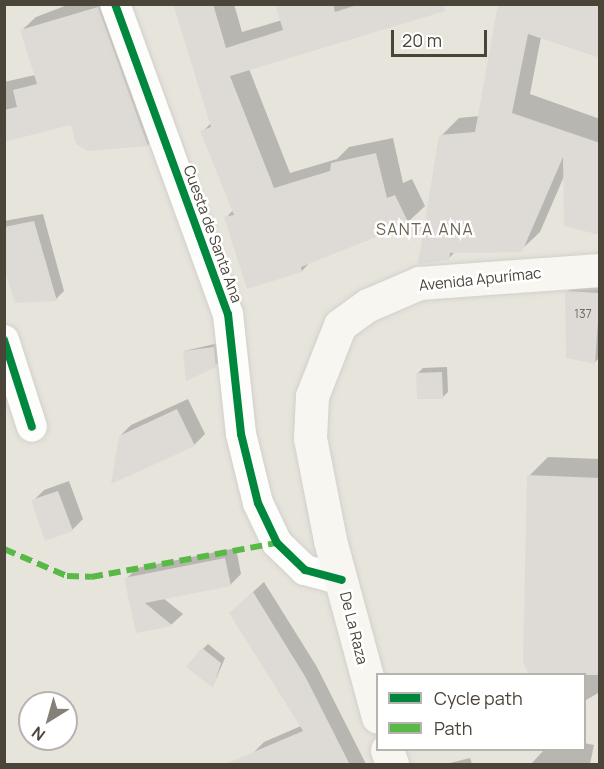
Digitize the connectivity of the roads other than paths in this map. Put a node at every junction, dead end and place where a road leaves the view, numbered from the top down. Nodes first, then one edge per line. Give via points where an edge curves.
1 (115, 4) edge
2 (600, 270) edge
3 (4, 340) edge
4 (32, 428) dead end
5 (321, 503) joint
6 (342, 580) junction
7 (376, 709) edge

1 - 6 street, Cuesta de Santa Ana via 228,314 241,434 258,504 277,543 305,570
2 - 5 main road, Avenida Apurímac via 420,283 368,305 340,325 312,396 310,438
3 - 4 street
5 - 6 main road, De La Raza
6 - 7 main road, De La Raza

